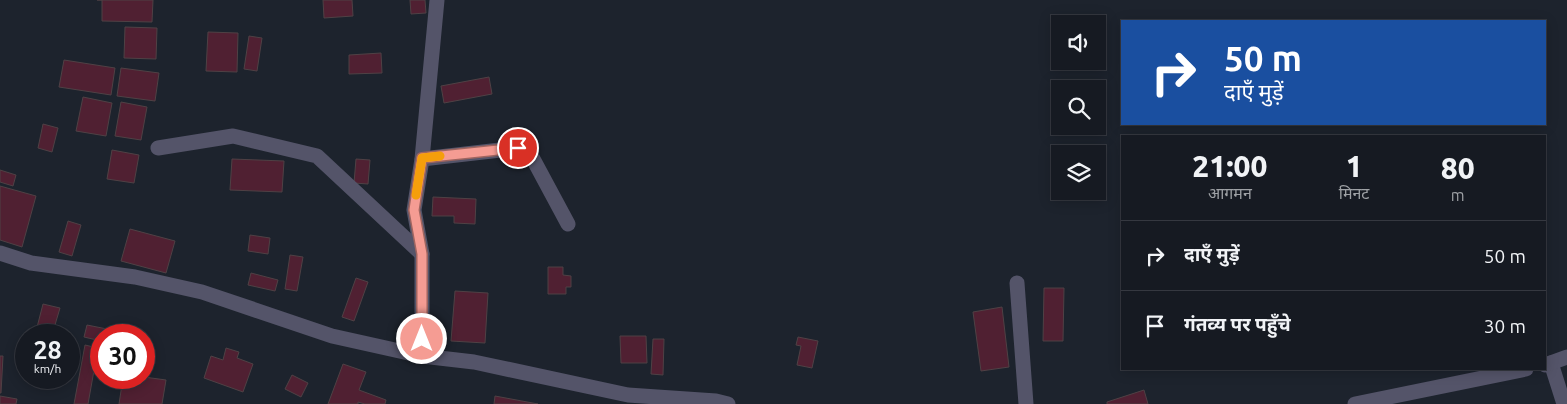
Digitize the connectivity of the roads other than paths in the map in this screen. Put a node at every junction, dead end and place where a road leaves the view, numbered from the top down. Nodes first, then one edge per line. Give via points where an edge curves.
1 (437, 0) edge
2 (158, 148) dead end
3 (422, 158) junction
4 (568, 224) dead end
5 (0, 253) edge
6 (422, 254) junction
7 (1017, 283) dead end
8 (422, 356) junction
9 (1567, 357) edge
10 (1548, 364) edge
11 (1521, 370) edge
12 (728, 404) edge
13 (1026, 404) edge
14 (1356, 404) edge
15 (1564, 404) edge

1 - 3 street
2 - 6 street via 233,136 317,156
3 - 4 street via 518,148 525,150 532,157
3 - 6 street via 414,210
5 - 8 street via 31,263 135,277 202,292 332,336
6 - 8 street
7 - 13 street
8 - 12 street via 474,362 628,395
9 - 10 street
10 - 15 street
11 - 14 street

